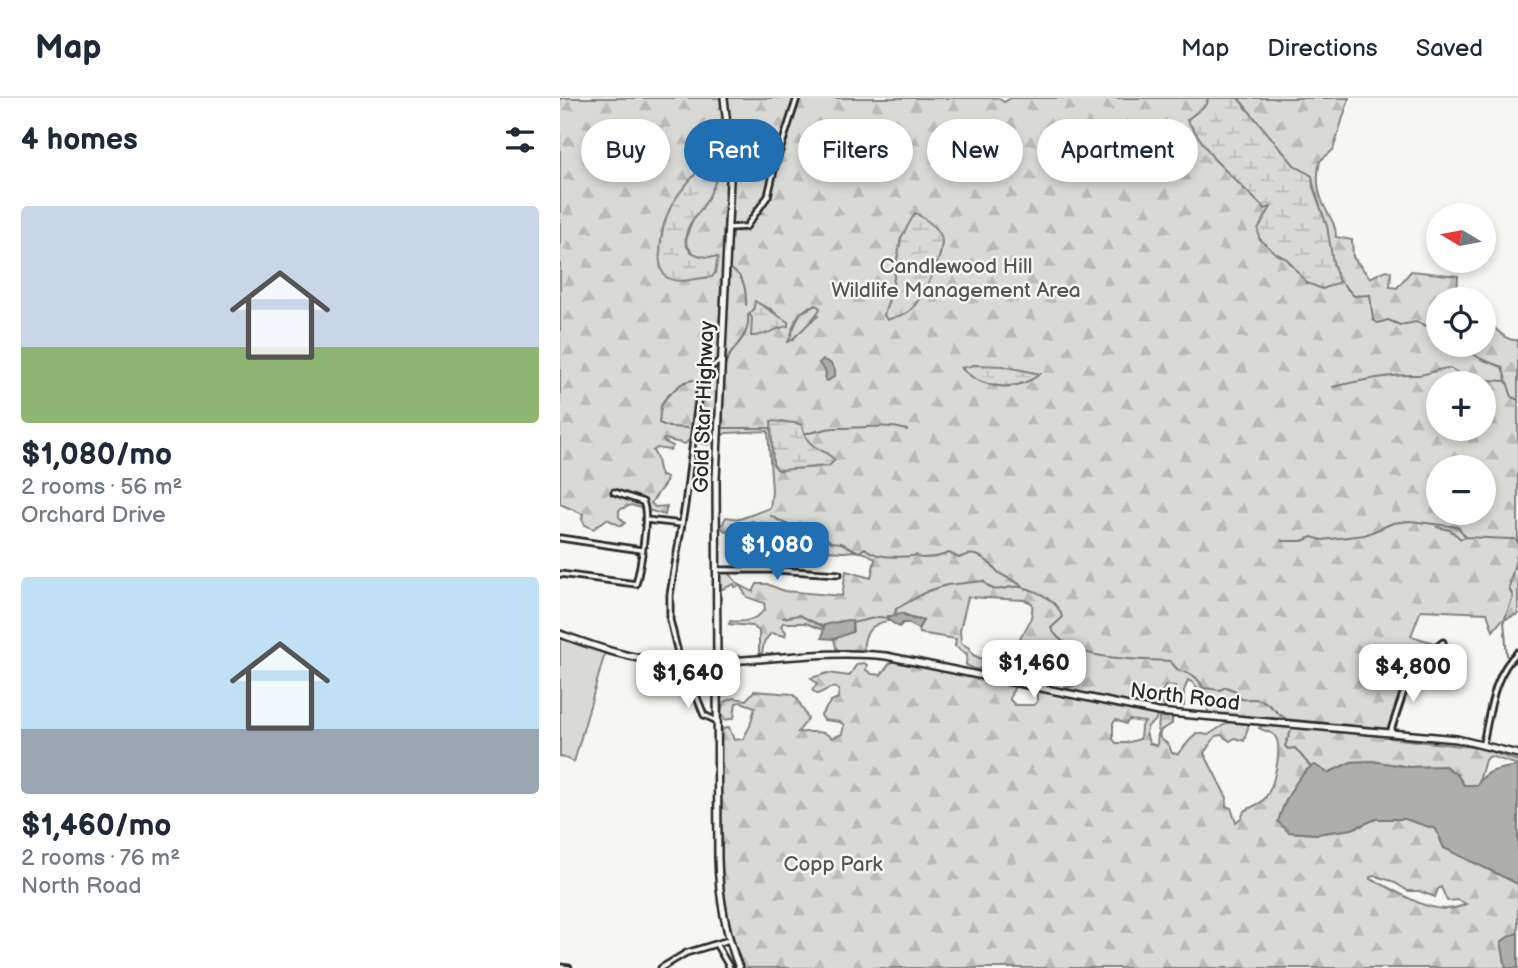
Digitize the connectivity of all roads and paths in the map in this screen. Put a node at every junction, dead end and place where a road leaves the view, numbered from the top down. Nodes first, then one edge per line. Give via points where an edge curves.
1 (724, 98) edge
2 (797, 98) edge
3 (728, 228) junction
4 (720, 361) junction
5 (614, 492) dead end
6 (646, 520) junction
7 (682, 524) junction
8 (780, 537) dead end
9 (560, 538) edge
10 (641, 550) junction
11 (716, 570) junction
12 (776, 570) junction
13 (560, 574) edge
14 (839, 574) dead end
15 (560, 634) edge
16 (1443, 642) dead end
17 (1518, 652) edge
18 (716, 661) junction
19 (680, 662) junction
20 (686, 670) dead end
21 (717, 721) junction
22 (1390, 733) junction
23 (1483, 743) junction
24 (1518, 754) edge
25 (729, 940) junction
26 (716, 944) junction
27 (560, 967) edge
28 (569, 968) edge
29 (661, 968) edge
30 (730, 968) edge
31 (739, 968) edge

1 - 3 main road, Gold Star Highway via 731,160
2 - 3 street via 768,195 746,227
3 - 4 main road, Gold Star Highway
4 - 7 street via 708,369 699,393
4 - 11 main road, Gold Star Highway
5 - 6 street via 643,502
6 - 7 street
6 - 10 street
7 - 19 street via 669,611
8 - 12 street
9 - 10 street
10 - 13 street via 636,584
11 - 12 street
11 - 18 main road, Gold Star Highway
12 - 14 street
15 - 19 main road, North Road via 618,654
16 - 22 street via 1419,661 1409,676
17 - 23 street via 1499,678
18 - 19 main road, North Road
18 - 21 main road, Gold Star Highway
18 - 22 main road, North Road via 848,653 886,656 1158,712
20 - 21 street via 704,715
21 - 25 main road, Gold Star Highway via 718,876
22 - 23 main road, North Road
23 - 24 main road, North Road
25 - 26 street
25 - 31 main road, Gold Star Highway
26 - 29 street via 686,953
26 - 30 street
27 - 28 street

